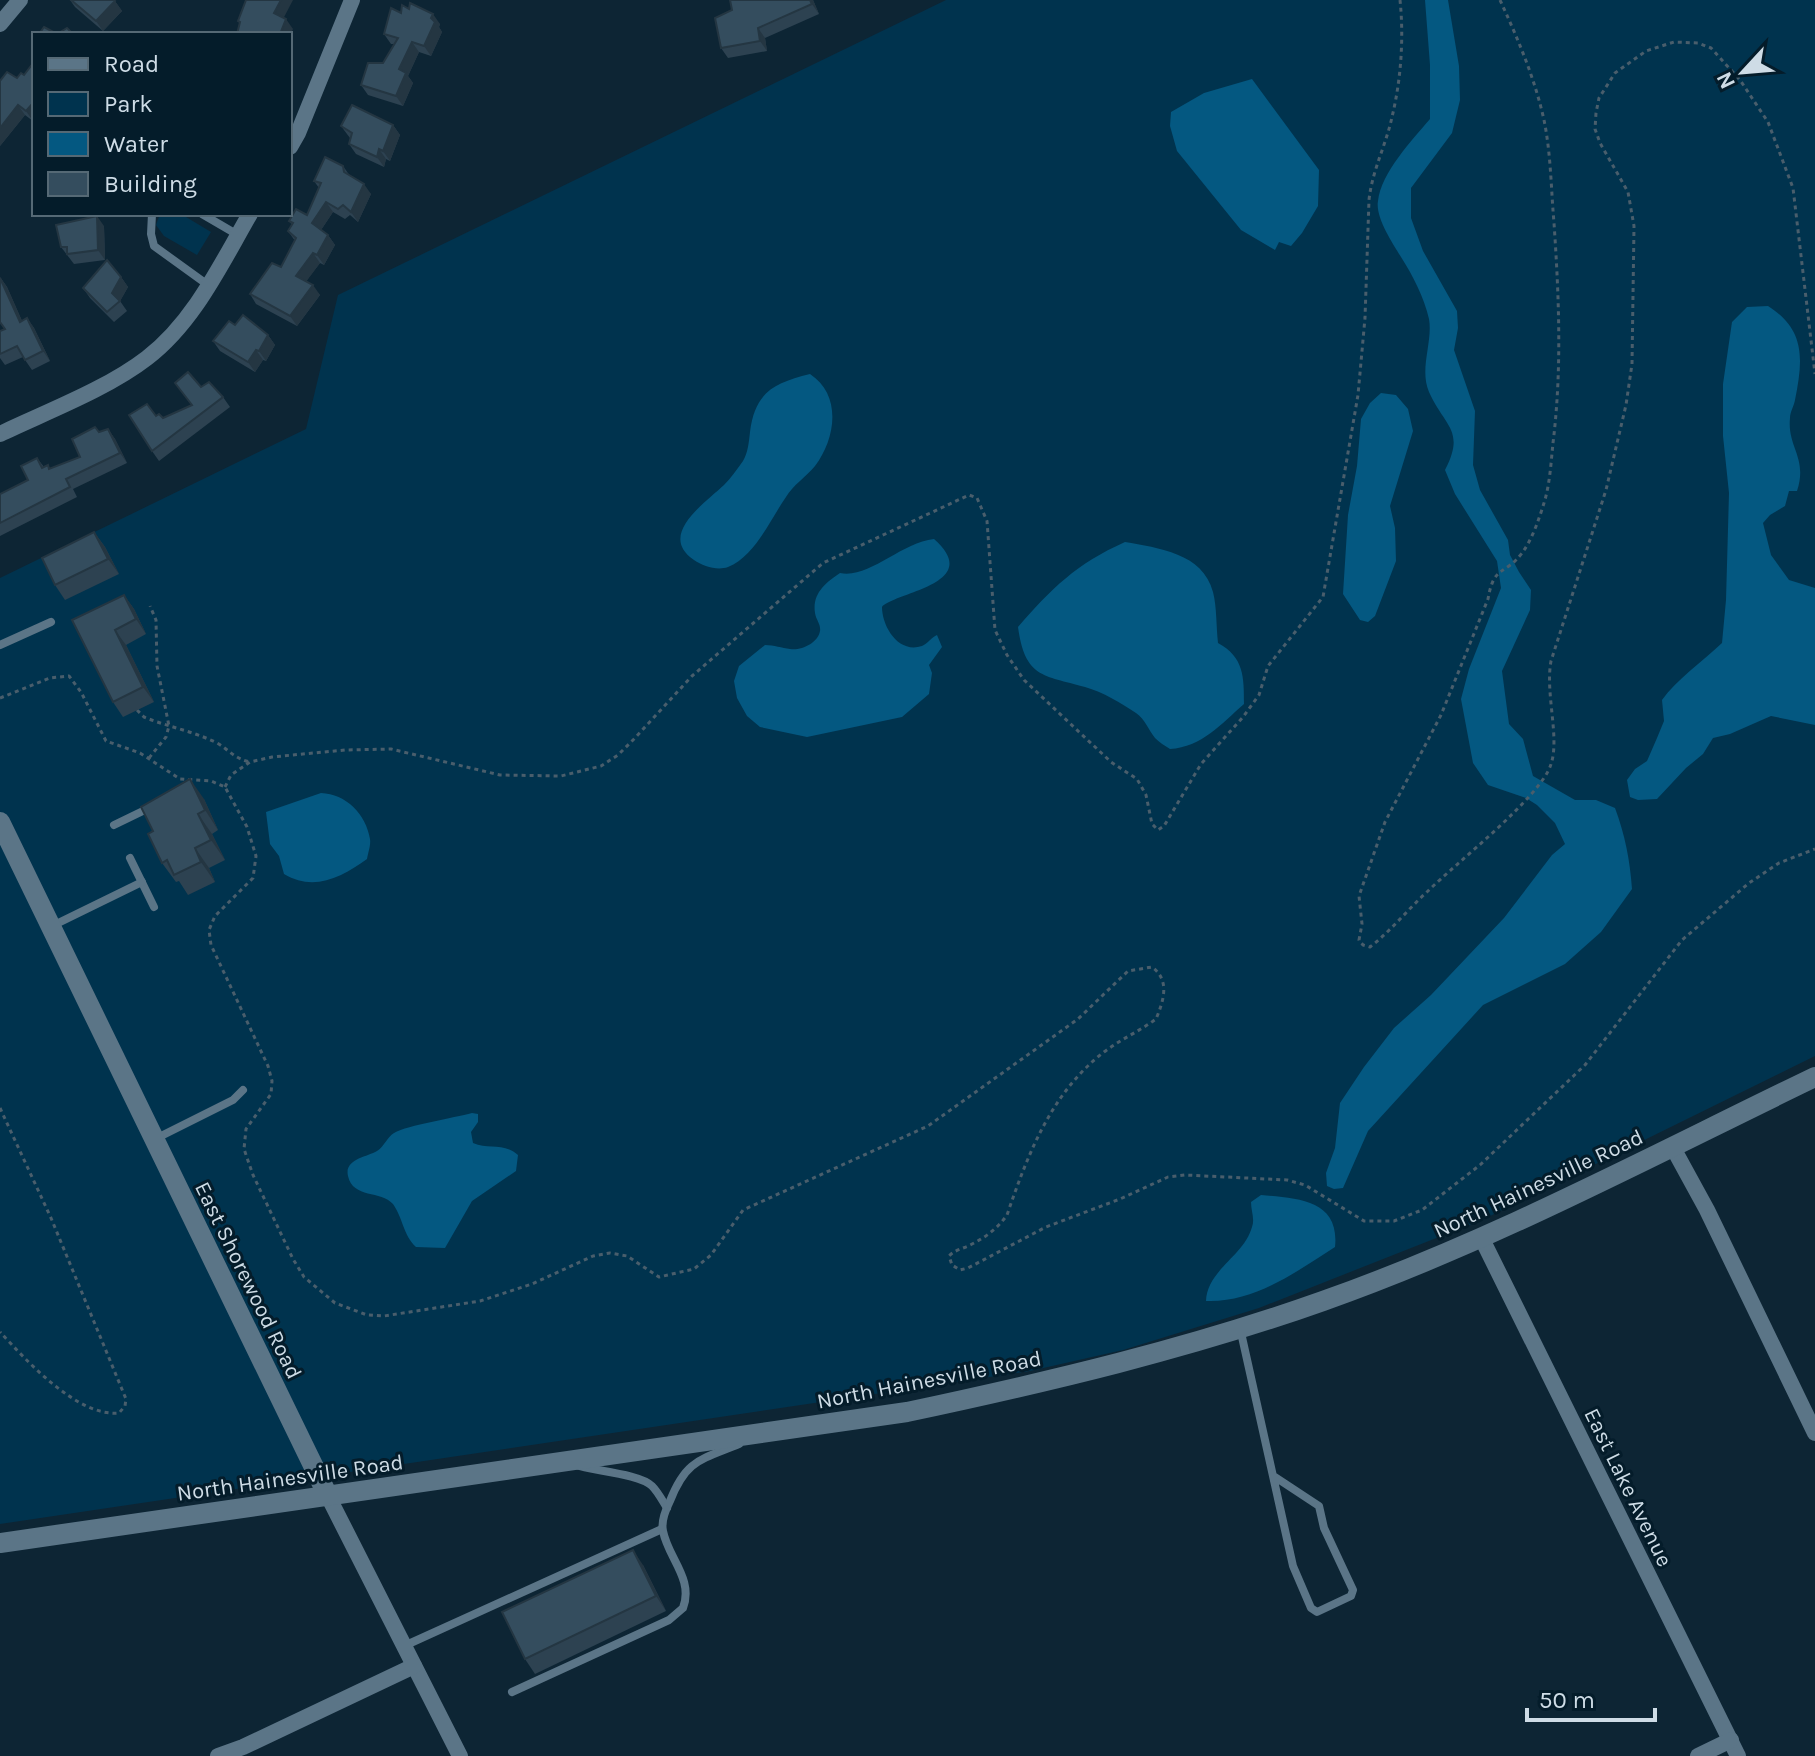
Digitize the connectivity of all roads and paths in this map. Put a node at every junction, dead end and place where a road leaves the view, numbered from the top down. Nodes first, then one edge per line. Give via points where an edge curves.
1 (20, 0) edge
2 (352, 0) edge
3 (1400, 0) edge
4 (1500, 0) edge
5 (0, 24) edge
6 (292, 142) edge
7 (152, 216) edge
8 (205, 216) edge
9 (249, 216) edge
10 (238, 235) junction
11 (208, 285) junction
12 (1815, 374) edge
13 (0, 434) edge
14 (150, 606) dead end
15 (51, 622) dead end
16 (0, 645) edge
17 (0, 698) edge
18 (137, 710) dead end
19 (169, 726) junction
20 (149, 758) junction
21 (250, 762) junction
22 (225, 787) junction
23 (154, 815) edge
24 (0, 822) edge
25 (114, 825) dead end
26 (1815, 849) edge
27 (130, 858) dead end
28 (142, 882) junction
29 (154, 907) dead end
30 (51, 927) junction
31 (1815, 1077) edge
32 (243, 1090) dead end
33 (0, 1108) edge
34 (155, 1139) junction
35 (1672, 1146) junction
36 (1481, 1237) junction
37 (1240, 1327) junction
38 (0, 1332) edge
39 (769, 1432) junction
40 (1815, 1433) edge
41 (564, 1461) junction
42 (1275, 1477) junction
43 (328, 1496) junction
44 (667, 1508) junction
45 (662, 1529) junction
46 (0, 1543) edge
47 (404, 1646) junction
48 (414, 1666) junction
49 (512, 1692) dead end
50 (1734, 1748) edge
51 (219, 1756) edge
52 (460, 1756) edge
53 (1698, 1756) edge

1 - 5 street
2 - 6 street
3 - 21 path via 1402,35 1393,116 1369,200 1358,395 1323,597 1268,666 1259,695 1201,764 1158,830 1137,779 1111,762 1024,680 1007,655 995,630 987,521 977,498 969,495 823,563 692,676 626,747 601,766 561,776 500,775 391,749
4 - 12 path via 1526,59 1549,151 1559,393 1545,501 1525,550 1495,574 1441,715 1385,822 1359,896 1363,945 1370,947 1380,939 1523,803 1551,767 1551,661 1606,490 1632,364 1634,226 1628,192 1595,129 1596,113 1615,73 1646,51 1674,42 1711,48 1768,122 1796,203
7 - 11 lane via 154,246
8 - 10 lane
9 - 10 street
10 - 11 street
11 - 13 street via 148,358
14 - 19 path
15 - 16 lane
17 - 20 path via 69,676 106,741
18 - 19 path
19 - 20 path
19 - 21 path
20 - 22 path via 180,779
21 - 22 path via 231,775
22 - 26 path via 256,856 253,878 215,916 209,930 211,945 272,1081 271,1094 246,1129 244,1149 304,1277 335,1303 384,1316 480,1301 610,1253 627,1256 659,1277 694,1269 711,1255 743,1210 928,1126 1078,1019 1128,971 1152,967 1165,990 1156,1019 1103,1053 1074,1082 1045,1119 1007,1215 984,1237 954,1251 949,1256 952,1265 968,1268 1046,1227 1168,1177 1185,1175 1287,1180 1305,1185 1364,1221 1394,1221 1422,1210 1518,1131 1585,1065 1696,925 1779,863
23 - 25 lane via 147,809
24 - 30 main road, East Shorewood Road
27 - 28 lane
28 - 29 lane
28 - 30 lane
30 - 34 main road, East Shorewood Road
31 - 35 main road, North Hainesville Road
32 - 34 lane
33 - 38 path via 51,1218 125,1406 109,1414 85,1404 36,1370
34 - 43 main road, East Shorewood Road
35 - 36 main road, North Hainesville Road
35 - 40 street
36 - 37 main road, North Hainesville Road via 1323,1301
36 - 50 street, East Lake Avenue
37 - 39 main road, North Hainesville Road via 1038,1384 907,1412
37 - 42 lane
39 - 41 main road, North Hainesville Road
39 - 44 lane via 693,1464 680,1475
41 - 43 main road, North Hainesville Road
41 - 44 lane via 650,1483
42 - 42 lane via 1293,1566 1317,1612 1351,1596 1353,1590 1319,1506
43 - 46 main road, North Hainesville Road
43 - 47 street, East Shorewood Road
44 - 45 lane
45 - 47 lane
45 - 49 lane via 685,1583 683,1608 669,1620
47 - 48 street, East Shorewood Road
48 - 51 street
48 - 52 street, East Shorewood Road
50 - 53 street

